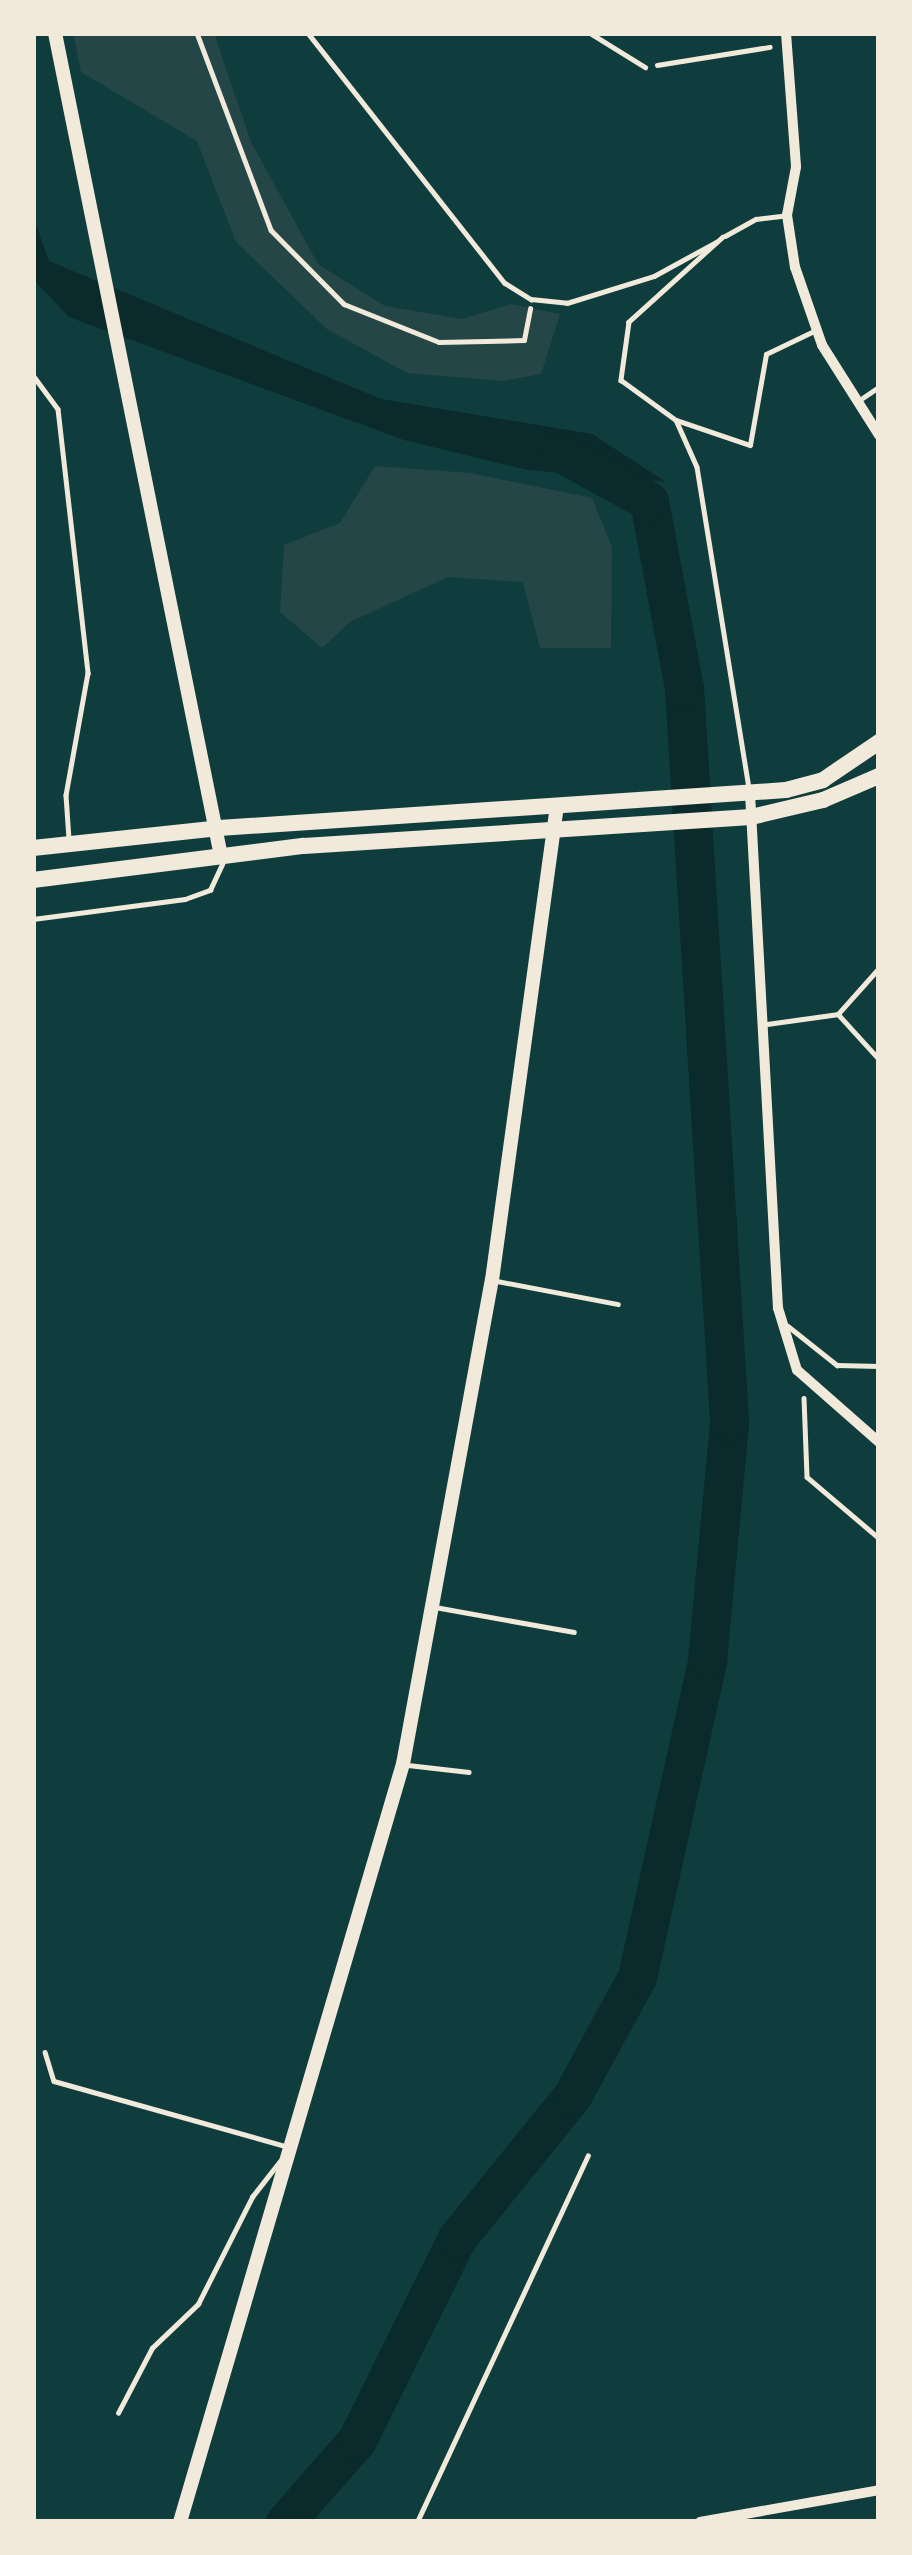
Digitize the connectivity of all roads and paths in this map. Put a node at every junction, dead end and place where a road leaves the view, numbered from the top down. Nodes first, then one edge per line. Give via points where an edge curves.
1 (55, 33) edge
2 (197, 33) edge
3 (308, 33) edge
4 (590, 33) edge
5 (787, 39) edge
6 (645, 67) joint
7 (787, 215) junction
8 (724, 237) junction
9 (531, 299) junction
10 (817, 330) junction
11 (33, 375) edge
12 (879, 387) edge
13 (856, 402) junction
14 (676, 420) junction
15 (879, 435) edge
16 (879, 742) edge
17 (879, 776) edge
18 (750, 794) junction
19 (557, 807) junction
20 (751, 817) junction
21 (219, 828) junction
22 (555, 828) junction
23 (70, 844) junction
24 (33, 848) edge
25 (221, 856) junction
26 (33, 880) edge
27 (33, 919) edge
28 (879, 968) edge
29 (838, 1014) junction
30 (766, 1024) junction
31 (879, 1059) edge
32 (492, 1280) junction
33 (619, 1304) dead end
34 (784, 1322) junction
35 (879, 1366) edge
36 (810, 1381) junction
37 (879, 1442) edge
38 (879, 1538) edge
39 (435, 1607) junction
40 (574, 1632) dead end
41 (403, 1764) junction
42 (469, 1772) dead end
43 (45, 2052) dead end
44 (291, 2148) junction
45 (588, 2156) dead end
46 (118, 2413) dead end
47 (879, 2490) edge
48 (180, 2522) edge
49 (417, 2522) edge
50 (700, 2522) edge

1 - 21 street
2 - 9 path via 271,230 344,304 440,342 524,340
3 - 9 lane via 505,283
4 - 6 lane
5 - 6 path
5 - 7 street via 796,167
7 - 8 lane via 756,219
7 - 10 street
8 - 9 lane via 654,277 566,302
8 - 14 lane via 629,322 621,380
10 - 13 street
10 - 14 lane via 766,354 750,446
11 - 23 lane via 58,409 88,674 66,795
12 - 13 lane
13 - 15 street
14 - 18 lane via 708,525
16 - 18 main road via 823,780
17 - 20 main road via 824,800
18 - 19 main road
18 - 20 street
19 - 21 main road
19 - 22 street
20 - 22 main road
20 - 30 street
21 - 23 main road
21 - 25 street
22 - 25 main road
22 - 32 street
23 - 24 main road
25 - 26 main road
25 - 27 lane via 210,890 185,899
28 - 29 lane
29 - 30 lane
29 - 31 lane
30 - 34 street
32 - 33 lane
32 - 39 street
34 - 35 lane via 837,1365
34 - 36 street via 797,1370
36 - 37 street
36 - 38 path via 800,1409 807,1478
39 - 40 lane
39 - 41 street
41 - 42 lane
41 - 44 street
43 - 44 lane via 54,2081
44 - 46 lane via 252,2197 198,2304 152,2348
44 - 48 street
45 - 49 lane
47 - 50 street

